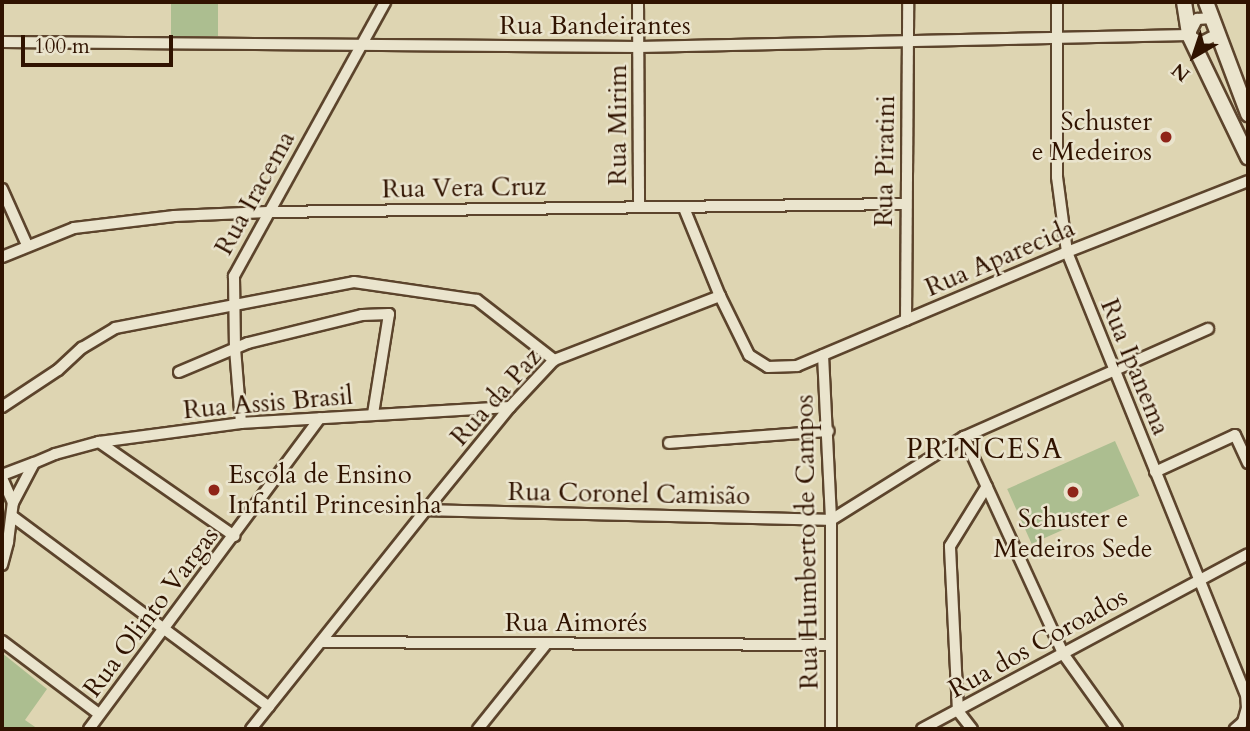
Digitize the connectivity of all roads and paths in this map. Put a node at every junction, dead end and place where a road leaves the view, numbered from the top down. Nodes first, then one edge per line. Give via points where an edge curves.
1 (385, 2) edge
2 (638, 2) edge
3 (908, 2) edge
4 (1057, 2) edge
5 (1184, 2) edge
6 (1206, 2) edge
7 (1212, 18) junction
8 (1218, 34) junction
9 (1189, 35) junction
10 (1057, 40) junction
11 (2, 42) edge
12 (907, 43) junction
13 (360, 47) junction
14 (639, 47) junction
15 (1248, 114) edge
16 (1248, 157) edge
17 (1248, 181) edge
18 (2, 189) edge
19 (905, 204) junction
20 (639, 206) junction
21 (684, 208) junction
22 (268, 212) junction
23 (27, 245) junction
24 (1067, 252) junction
25 (2, 257) edge
26 (720, 296) junction
27 (234, 304) junction
28 (906, 320) junction
29 (1208, 329) dead end
30 (235, 349) junction
31 (823, 355) junction
32 (554, 360) junction
33 (179, 372) dead end
34 (1114, 372) junction
35 (2, 407) edge
36 (510, 407) junction
37 (373, 414) junction
38 (320, 418) junction
39 (242, 424) junction
40 (830, 431) junction
41 (964, 437) junction
42 (99, 442) junction
43 (669, 443) dead end
44 (34, 463) junction
45 (1248, 463) edge
46 (1155, 472) junction
47 (2, 476) edge
48 (987, 486) junction
49 (13, 503) junction
50 (426, 510) junction
51 (12, 516) junction
52 (831, 520) junction
53 (233, 536) junction
54 (5, 543) edge
55 (1248, 554) edge
56 (2, 565) edge
57 (1199, 578) junction
58 (163, 629) junction
59 (2, 641) edge
60 (321, 642) junction
61 (546, 644) junction
62 (830, 645) junction
63 (1064, 655) junction
64 (269, 707) junction
65 (958, 711) junction
66 (99, 714) junction
67 (89, 729) edge
68 (251, 729) edge
69 (478, 729) edge
70 (831, 729) edge
71 (922, 729) edge
72 (972, 729) edge
73 (1117, 729) edge
74 (1235, 729) edge

1 - 13 street, Rua Iracema
2 - 14 street, Rua Mirim
3 - 12 street, Rua Piratini
4 - 10 street, Rua Ipanema
5 - 9 main road
6 - 7 main road
7 - 8 main road
7 - 9 street via 1197,19
8 - 9 street, Rua Bandeirantes via 1202,42
8 - 15 main road
9 - 10 street, Rua Bandeirantes
9 - 16 main road
10 - 12 street, Rua Bandeirantes
10 - 24 street, Rua Ipanema via 1057,177
11 - 13 street, Rua Bandeirantes
12 - 14 street, Rua Bandeirantes
12 - 19 street, Rua Piratini
13 - 14 street, Rua Bandeirantes
13 - 22 street, Rua Iracema
14 - 20 street, Rua Mirim
17 - 24 street, Rua Aparecida
18 - 23 street
19 - 21 street, Rua Vera Cruz
19 - 28 street, Rua Piratini
20 - 21 street, Rua Vera Cruz
20 - 22 street, Rua Vera Cruz
21 - 26 street
22 - 23 street, Rua Vera Cruz via 174,216 74,228
22 - 27 street, Rua Iracema via 234,276
23 - 25 street, Rua Vera Cruz
24 - 28 street, Rua Aparecida
24 - 34 street, Rua Ipanema
26 - 31 street, Rua Aparecida via 749,355 768,367 797,366
26 - 32 street, Rua da Paz
27 - 30 street, Rua Iracema
27 - 32 street via 354,282 430,291 477,300
27 - 35 street via 115,328
28 - 31 street, Rua Aparecida
29 - 34 street
30 - 33 street
30 - 37 street via 362,315 389,314
30 - 39 street, Rua Iracema
31 - 40 street, Rua Humberto de Campos
32 - 36 street, Rua da Paz
34 - 41 street
34 - 46 street, Rua Ipanema
36 - 37 street, Rua Assis Brasil
36 - 50 street, Rua da Paz
37 - 38 street, Rua Assis Brasil
38 - 39 street, Rua Assis Brasil
38 - 53 street, Rua Olinto Vargas
39 - 42 street, Rua Assis Brasil
40 - 43 street
40 - 52 street, Rua Humberto de Campos
41 - 48 street
41 - 52 street
42 - 44 street, Rua Assis Brasil
42 - 53 street
44 - 47 street, Rua Assis Brasil
44 - 49 street
45 - 46 street via 1235,435
46 - 57 street, Rua Ipanema
47 - 49 street
48 - 63 street
48 - 65 street via 950,546
49 - 51 street
50 - 52 street, Rua Coronel Camisão
50 - 60 street, Rua da Paz
51 - 54 street
51 - 58 street
52 - 62 street, Rua Humberto de Campos
53 - 58 street, Rua Olinto Vargas
54 - 56 street
55 - 57 street, Rua dos Coroados
57 - 63 street, Rua dos Coroados
57 - 74 street, Rua Ipanema via 1246,694 1243,722
58 - 64 street
58 - 66 street, Rua Olinto Vargas
59 - 66 street
60 - 61 street, Rua Aimorés
60 - 64 street, Rua da Paz
61 - 62 street, Rua Aimorés
61 - 69 street
62 - 70 street, Rua Humberto de Campos
63 - 65 street, Rua dos Coroados
63 - 73 street
64 - 68 street, Rua da Paz
65 - 71 street, Rua dos Coroados
65 - 72 street
66 - 67 street, Rua Olinto Vargas

